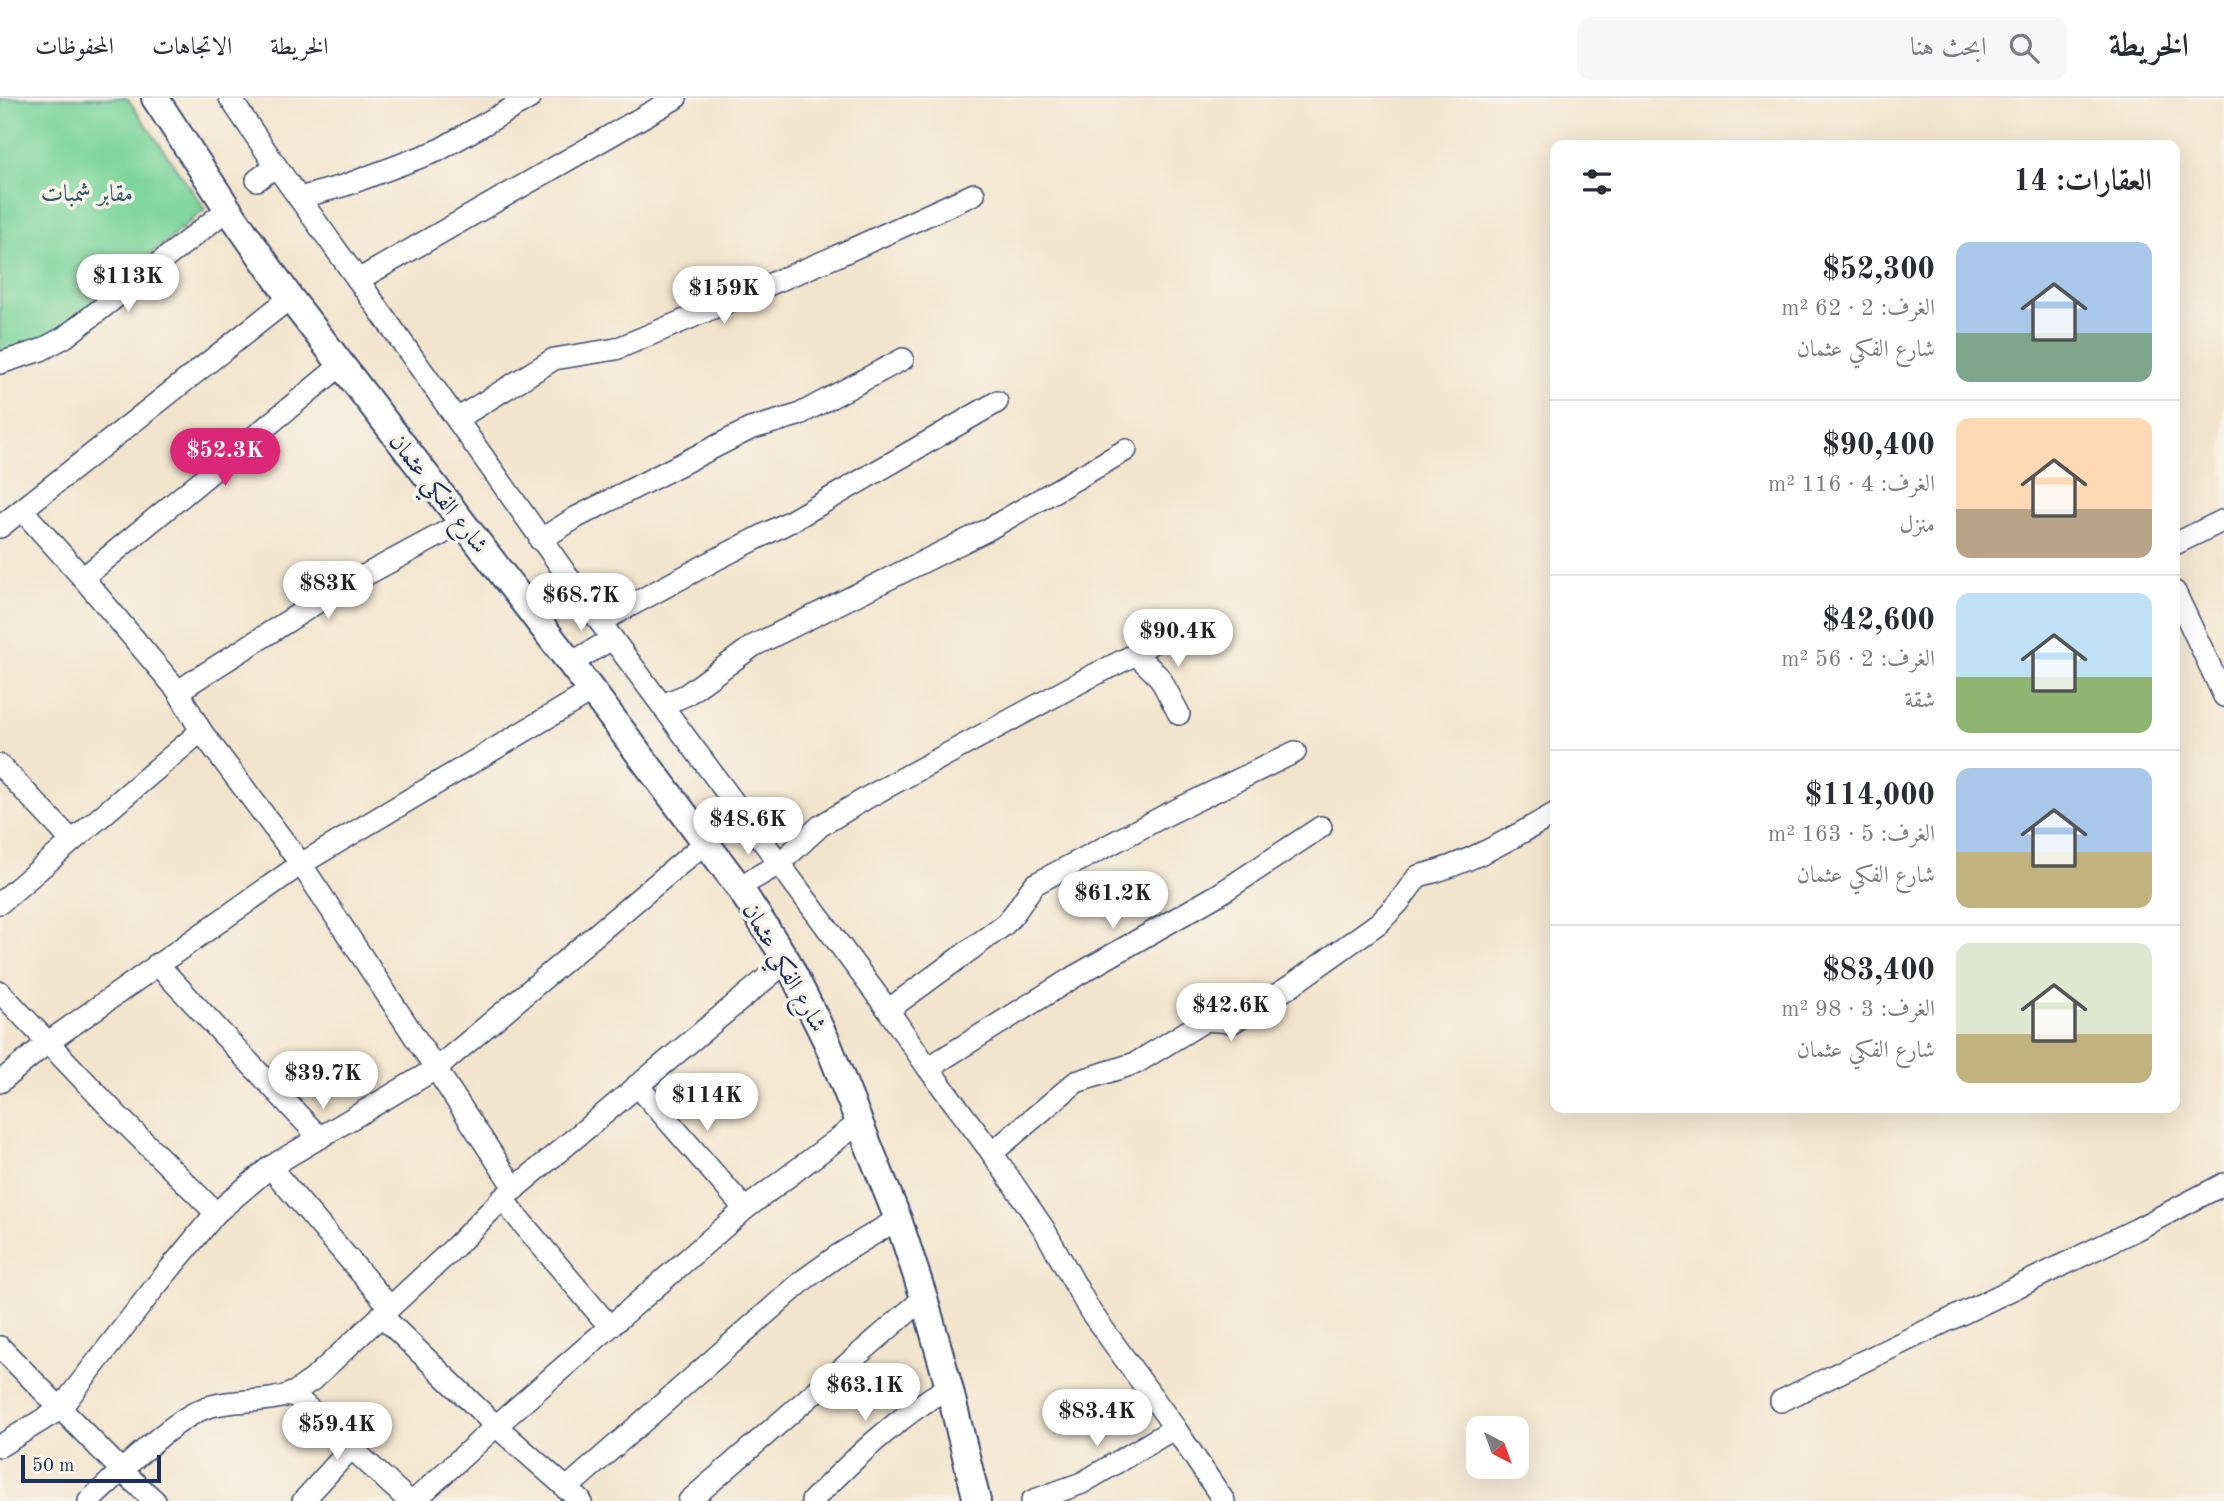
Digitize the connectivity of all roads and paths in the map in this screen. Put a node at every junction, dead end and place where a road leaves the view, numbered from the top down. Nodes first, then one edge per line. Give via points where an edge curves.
1 (155, 98) edge
2 (230, 98) edge
3 (530, 98) edge
4 (676, 98) edge
5 (276, 166) junction
6 (257, 180) dead end
7 (974, 194) dead end
8 (299, 198) junction
9 (228, 209) junction
10 (358, 280) junction
11 (290, 298) junction
12 (902, 359) dead end
13 (0, 363) edge
14 (340, 366) junction
15 (997, 402) dead end
16 (457, 419) junction
17 (1126, 450) dead end
18 (22, 510) junction
19 (2224, 520) edge
20 (462, 523) junction
21 (0, 527) edge
22 (540, 540) junction
23 (2180, 542) edge
24 (83, 578) junction
25 (2180, 603) edge
26 (606, 631) junction
27 (1163, 635) dead end
28 (1136, 654) junction
29 (571, 663) junction
30 (178, 691) junction
31 (593, 691) junction
32 (2224, 696) edge
33 (662, 705) junction
34 (1179, 714) dead end
35 (201, 731) junction
36 (1295, 752) dead end
37 (0, 765) edge
38 (1550, 816) edge
39 (1321, 827) dead end
40 (72, 841) junction
41 (705, 843) junction
42 (301, 864) junction
43 (779, 864) junction
44 (739, 887) junction
45 (0, 903) edge
46 (787, 961) junction
47 (157, 964) junction
48 (0, 992) edge
49 (888, 1010) junction
50 (47, 1043) junction
51 (437, 1068) junction
52 (928, 1068) junction
53 (0, 1082) edge
54 (637, 1085) junction
55 (859, 1123) junction
56 (320, 1138) junction
57 (992, 1153) junction
58 (271, 1167) junction
59 (2224, 1184) edge
60 (509, 1194) junction
61 (746, 1209) junction
62 (216, 1213) junction
63 (898, 1219) junction
64 (924, 1298) junction
65 (385, 1311) junction
66 (610, 1326) junction
67 (0, 1346) edge
68 (949, 1387) junction
69 (292, 1393) junction
70 (1781, 1401) dead end
71 (60, 1409) junction
72 (496, 1426) junction
73 (1175, 1428) junction
74 (0, 1446) edge
75 (352, 1447) junction
76 (122, 1471) junction
77 (573, 1495) edge
78 (89, 1501) edge
79 (155, 1501) edge
80 (303, 1501) edge
81 (411, 1501) edge
82 (689, 1501) edge
83 (812, 1501) edge
84 (977, 1501) edge
85 (1031, 1501) edge
86 (1224, 1501) edge

1 - 9 street, شارع الفكي عثمان
2 - 5 street
3 - 8 street via 437,151
4 - 10 street
5 - 6 street
5 - 8 street
7 - 16 street via 616,349 554,359
8 - 10 street
9 - 11 street, شارع الفكي عثمان
9 - 13 street via 65,337
10 - 16 street
11 - 14 street, شارع الفكي عثمان
11 - 18 street
12 - 22 street via 798,415 750,429
14 - 20 street, شارع الفكي عثمان
14 - 24 street
15 - 26 street via 792,521 715,560
16 - 22 street
17 - 33 street via 987,530 753,646 686,695
18 - 21 street
18 - 24 street
19 - 23 street
20 - 29 street, شارع الفكي عثمان
20 - 30 street via 332,593
22 - 26 street
24 - 30 street
25 - 32 street
26 - 29 street
26 - 33 street
27 - 28 street
28 - 34 street via 1160,678
28 - 43 street via 870,796 820,826
29 - 31 street, شارع الفكي عثمان
30 - 35 street
31 - 41 street, شارع الفكي عثمان
31 - 42 street
33 - 43 street
35 - 40 street
35 - 42 street
36 - 49 street via 1035,884 1004,925
37 - 40 street
38 - 57 street via 1504,843 1439,872 1418,876 1399,902 1363,936 1233,1022 1206,1020 1136,1063 1071,1085
39 - 52 street via 1221,893
40 - 45 street
41 - 44 street, شارع الفكي عثمان
41 - 51 street
42 - 47 street
42 - 51 street
43 - 44 street
43 - 49 street
44 - 46 street, شارع الفكي عثمان
46 - 54 street
46 - 55 street, شارع الفكي عثمان via 827,1042
47 - 50 street
47 - 56 street
48 - 50 street
49 - 52 street
50 - 53 street
50 - 62 street
51 - 56 street
51 - 60 street
52 - 57 street
54 - 60 street
54 - 61 street
55 - 61 street
55 - 63 street, شارع الفكي عثمان
56 - 58 street
57 - 73 street via 1044,1229 1090,1311
58 - 62 street
58 - 65 street
59 - 70 street
60 - 65 street
60 - 66 street
61 - 66 street
62 - 71 street
63 - 64 street, شارع الفكي عثمان
63 - 77 street via 805,1279
64 - 68 street, شارع الفكي عثمان
64 - 82 street
65 - 69 street via 318,1375
65 - 72 street
66 - 72 street
67 - 71 street
68 - 83 street via 854,1459
68 - 84 street, شارع الفكي عثمان
69 - 75 street
69 - 76 street via 205,1407 186,1417
71 - 74 street
71 - 76 street
72 - 77 street
72 - 81 street
73 - 85 street via 1082,1483
73 - 86 street
75 - 80 street
75 - 81 street
76 - 78 street
76 - 79 street

